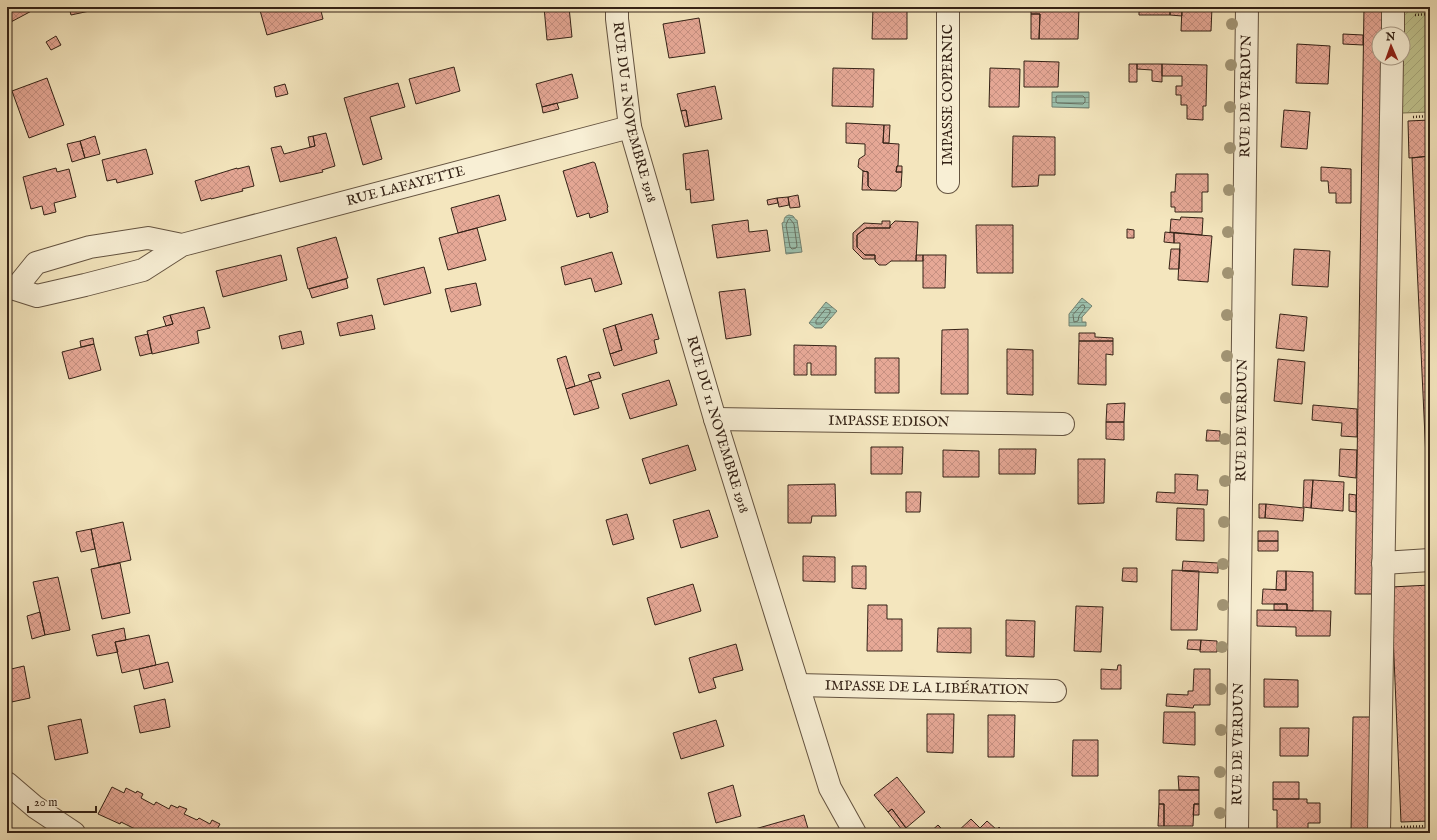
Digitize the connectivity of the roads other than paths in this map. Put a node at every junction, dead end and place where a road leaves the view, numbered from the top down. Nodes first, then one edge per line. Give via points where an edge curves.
1 (617, 7) edge
2 (948, 7) edge
3 (1247, 7) edge
4 (1393, 7) edge
5 (1393, 26) edge
6 (1392, 66) edge
7 (630, 127) junction
8 (948, 182) dead end
9 (182, 245) junction
10 (11, 290) edge
11 (715, 420) junction
12 (1063, 424) dead end
13 (1430, 560) edge
14 (1384, 563) junction
15 (798, 685) junction
16 (1056, 690) dead end
17 (7, 783) edge
18 (1379, 830) road end
19 (74, 833) edge
20 (855, 833) edge
21 (1237, 833) edge

1 - 7 street, RUE DU 11 NOVEMBRE 1918
2 - 8 street, IMPASSE COPERNIC
3 - 21 street, RUE DE VERDUN
4 - 5 street
6 - 14 street
7 - 9 street, RUE LAFAYETTE
7 - 11 street, RUE DU 11 NOVEMBRE 1918
9 - 10 street, RUE LAFAYETTE via 143,270 92,284 37,296
9 - 10 street, RUE LAFAYETTE via 148,238 90,247 36,263
11 - 12 street, IMPASSE EDISON
11 - 15 street, RUE DU 11 NOVEMBRE 1918
13 - 14 street
14 - 18 street
15 - 16 street, IMPASSE DE LA LIBÉRATION
15 - 20 street, RUE DU 11 NOVEMBRE 1918 via 830,788
17 - 19 street via 35,807

